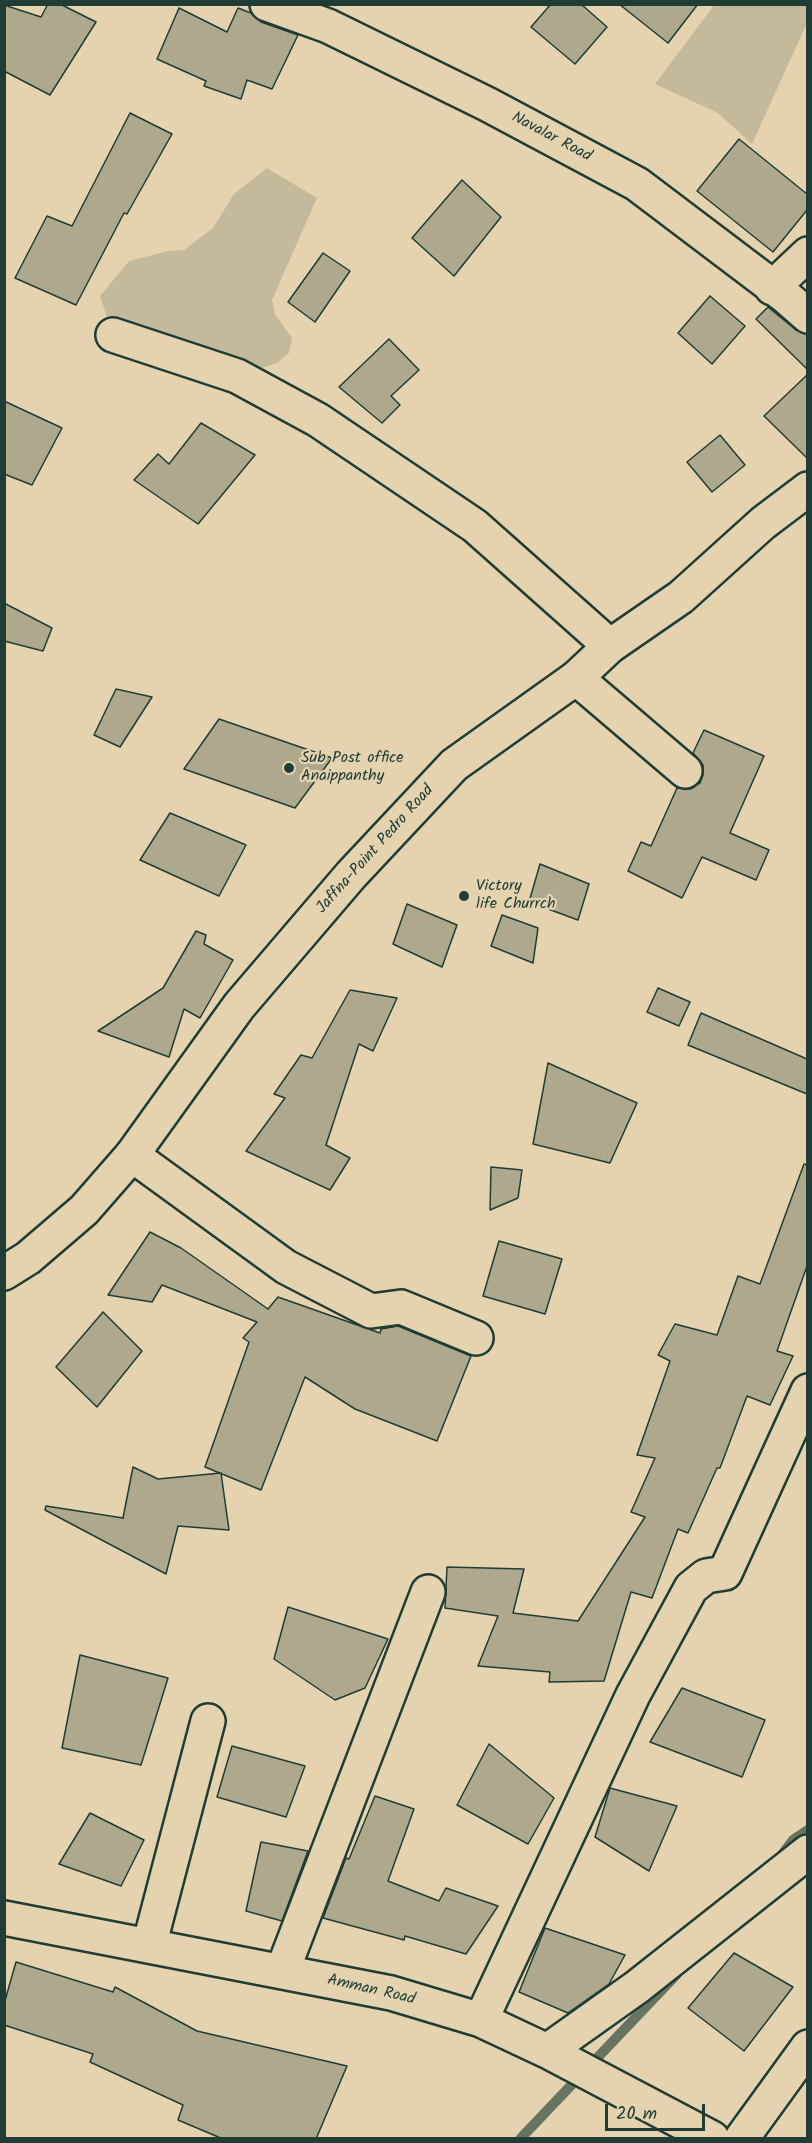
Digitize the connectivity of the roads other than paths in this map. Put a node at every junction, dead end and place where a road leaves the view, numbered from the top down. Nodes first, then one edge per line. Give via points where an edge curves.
1 (267, 4) edge
2 (807, 254) edge
3 (772, 288) junction
4 (807, 316) edge
5 (113, 335) dead end
6 (807, 489) edge
7 (610, 646) junction
8 (576, 678) junction
9 (685, 771) dead end
10 (132, 1155) junction
11 (4, 1273) edge
12 (476, 1338) dead end
13 (807, 1391) edge
14 (428, 1592) dead end
15 (208, 1721) dead end
16 (807, 1852) edge
17 (4, 1918) edge
18 (149, 1946) junction
19 (282, 1972) junction
20 (481, 2020) junction
21 (807, 2047) edge
22 (547, 2051) junction
23 (712, 2139) edge
24 (742, 2139) edge

1 - 3 street, Navalar Road via 328,26 637,184
2 - 3 street
3 - 4 street, Navalar Road
5 - 7 street via 237,376 327,426 475,526
6 - 7 street, Jaffna-Point Pedro Road via 681,597
7 - 8 street, Jaffna-Point Pedro Road
8 - 9 street
8 - 10 street, Jaffna-Point Pedro Road via 453,765 351,875 239,1006
10 - 11 street, Jaffna-Point Pedro Road via 84,1210 28,1258
10 - 12 street via 286,1267 371,1311 401,1307
13 - 20 street via 725,1574 706,1576 691,1588 633,1695
14 - 19 street
15 - 18 street
16 - 22 street via 637,1987
17 - 18 street, Amman Road
18 - 19 street, Amman Road
19 - 20 street, Amman Road via 391,1993
20 - 22 street, Amman Road
21 - 24 street
22 - 23 street, Amman Road

